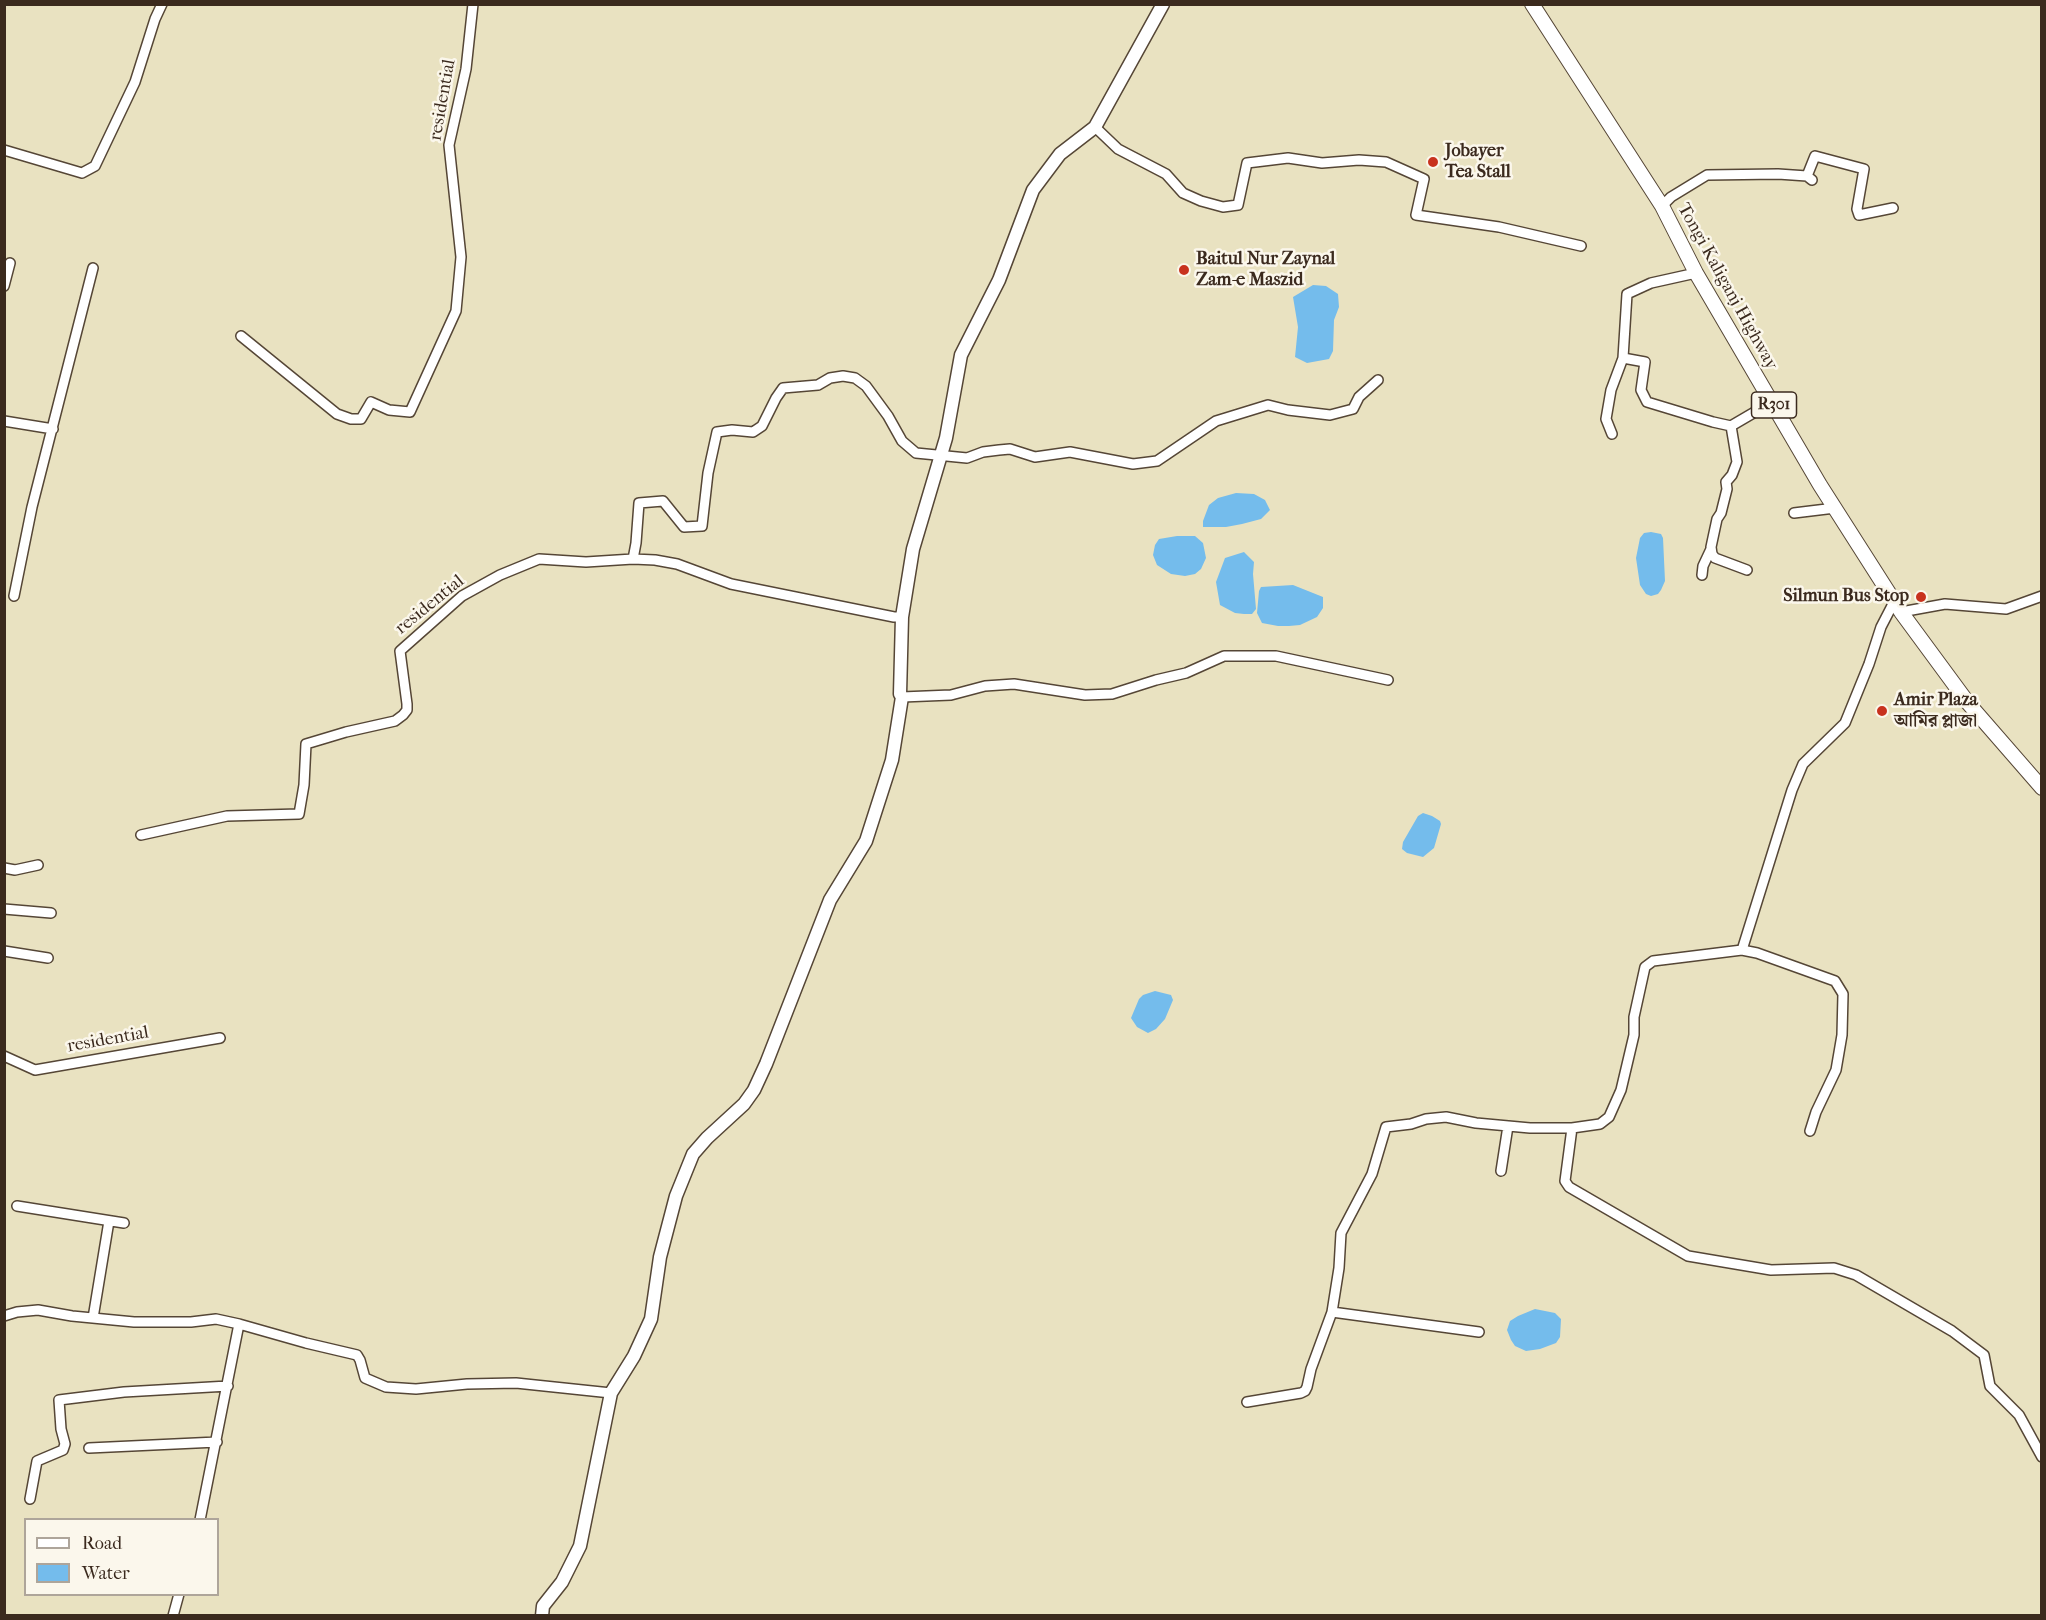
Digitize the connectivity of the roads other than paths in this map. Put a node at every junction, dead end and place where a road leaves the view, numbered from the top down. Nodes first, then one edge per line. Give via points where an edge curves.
1 (162, 4) edge
2 (473, 4) edge
3 (1163, 4) edge
4 (1532, 4) edge
5 (1095, 127) junction
6 (4, 150) edge
7 (1662, 206) junction
8 (1893, 208) dead end
9 (1581, 246) dead end
10 (10, 263) dead end
11 (93, 268) dead end
12 (1696, 273) junction
13 (4, 286) edge
14 (241, 336) dead end
15 (1623, 358) junction
16 (1378, 380) dead end
17 (1772, 402) junction
18 (4, 421) edge
19 (1731, 426) junction
20 (53, 429) junction
21 (1612, 434) dead end
22 (940, 454) junction
23 (1835, 508) junction
24 (1794, 513) dead end
25 (1711, 547) junction
26 (633, 559) junction
27 (1747, 570) dead end
28 (1702, 574) dead end
29 (14, 596) dead end
30 (2042, 596) edge
31 (1895, 600) junction
32 (1901, 612) junction
33 (902, 617) junction
34 (1388, 680) dead end
35 (902, 697) junction
36 (2042, 788) edge
37 (141, 835) dead end
38 (38, 865) dead end
39 (4, 868) edge
40 (4, 909) edge
41 (51, 913) dead end
42 (1742, 950) junction
43 (4, 951) edge
44 (48, 958) dead end
45 (220, 1038) dead end
46 (4, 1056) edge
47 (1508, 1126) junction
48 (1572, 1128) junction
49 (1810, 1131) dead end
50 (1501, 1171) dead end
51 (17, 1206) dead end
52 (109, 1221) junction
53 (124, 1223) dead end
54 (1332, 1312) junction
55 (4, 1316) edge
56 (93, 1318) junction
57 (238, 1324) junction
58 (1479, 1332) dead end
59 (228, 1386) junction
60 (611, 1394) junction
61 (1247, 1402) dead end
62 (217, 1442) junction
63 (89, 1448) dead end
64 (2042, 1457) edge
65 (30, 1499) dead end
66 (200, 1518) edge
67 (178, 1596) edge
68 (173, 1616) edge
69 (542, 1616) edge

1 - 6 street via 135,82 95,166 82,173
2 - 14 street, residential via 466,69 449,146 461,257 456,311 410,412 389,410 371,402 362,419 337,414
3 - 5 street
4 - 7 main road, Tongi Kaliganj Highway / R301
5 - 9 street via 1118,149 1166,174 1183,193 1223,207 1238,205 1247,163 1288,158 1322,163 1386,162 1424,179 1416,215 1499,227
5 - 22 street via 1060,153 1033,190 999,280 961,355
7 - 8 street via 1707,175 1809,178 1815,156 1864,169 1859,215
7 - 12 main road, Tongi Kaliganj Highway / R301
10 - 13 street
11 - 20 street
12 - 15 street via 1651,283 1626,294
12 - 17 main road, Tongi Kaliganj Highway / R301
15 - 19 street via 1645,362 1641,390 1647,402
15 - 21 street via 1606,419
16 - 22 street via 1353,409 1330,415 1268,405 1216,422 1157,461 1133,464 1070,452 1035,457 1010,449 967,458
17 - 19 street
17 - 23 main road, Tongi Kaliganj Highway / R301
18 - 20 street
19 - 25 street via 1737,462 1726,482
20 - 29 street
22 - 26 street via 916,453 902,441 866,386 855,378 843,376 818,385 783,388 762,426 753,432 717,432 702,526 684,527 663,501 639,503
22 - 33 street via 913,549
23 - 24 street
23 - 31 main road, Tongi Kaliganj Highway / R301
25 - 27 street via 1715,558
25 - 28 street
26 - 33 street, residential via 677,564 731,584
26 - 37 street, residential via 539,559 462,596 400,651 407,704 403,715 395,721 306,744 299,814 227,816
30 - 32 street via 2006,609 1945,603
31 - 32 main road, Tongi Kaliganj Highway / R301
31 - 42 street via 1845,723 1803,764
32 - 36 main road, Tongi Kaliganj Highway / R301 via 1968,703
33 - 35 street
34 - 35 street via 1276,656 1224,656 1186,673 1112,694 1085,695 1014,684 985,686 951,695
35 - 60 street via 892,760 866,841 830,900 754,1090 693,1154 676,1196 651,1319
38 - 39 street
40 - 41 street
42 - 48 street via 1653,961 1645,967 1621,1090 1609,1117 1600,1124
42 - 49 street via 1835,981 1843,994 1836,1070
43 - 44 street
45 - 46 street, residential via 35,1070
47 - 48 street
47 - 50 street
47 - 54 street via 1446,1117 1386,1127 1372,1174 1341,1233
48 - 64 street via 1565,1181 1569,1187 1688,1256 1771,1270 1834,1269 1856,1275 1952,1331 1984,1355 1990,1386 2019,1415
51 - 52 street
52 - 53 street
52 - 56 street
54 - 58 street
54 - 61 street via 1305,1391
55 - 56 street via 38,1310
56 - 57 street via 134,1322 216,1319
57 - 59 street
57 - 60 street via 357,1354 364,1378 386,1387 516,1383
59 - 62 street
59 - 65 street via 59,1400 65,1444 63,1450 37,1461
60 - 69 street via 580,1546 562,1582 543,1606
62 - 63 street
62 - 66 street
67 - 68 street

